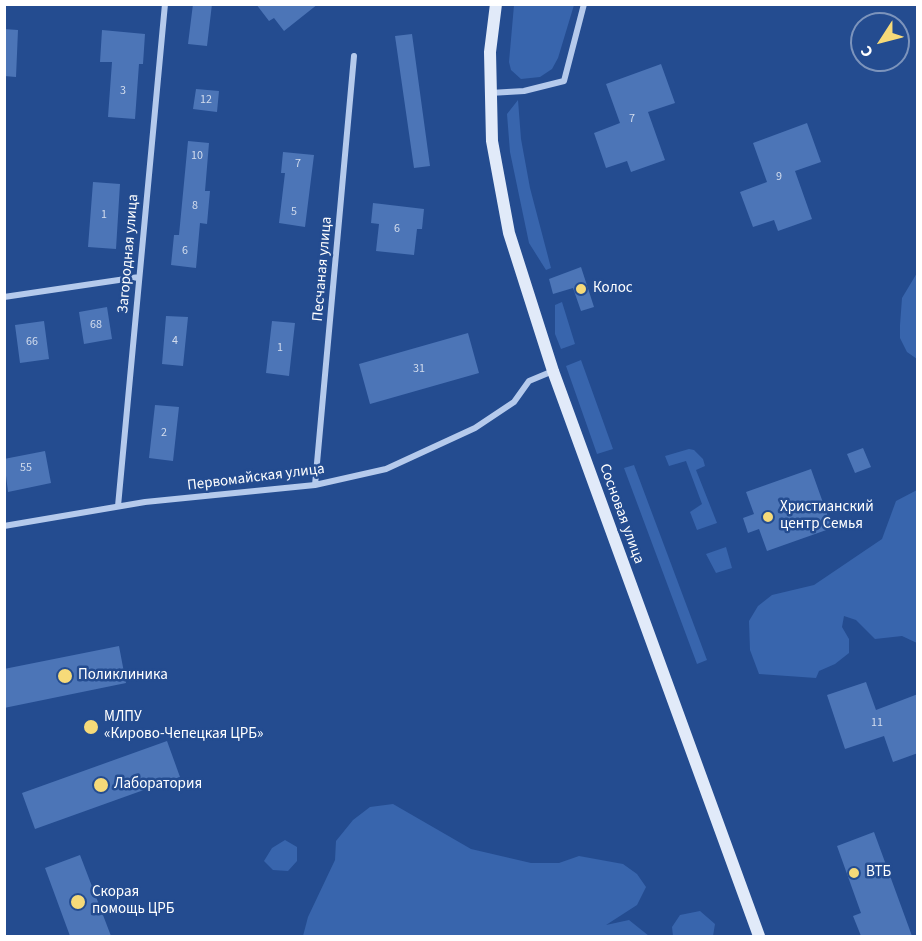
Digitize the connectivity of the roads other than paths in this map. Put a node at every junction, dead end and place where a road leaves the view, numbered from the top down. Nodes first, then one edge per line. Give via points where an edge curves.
1 (165, 4) edge
2 (496, 4) edge
3 (584, 4) edge
4 (354, 56) dead end
5 (490, 93) junction
6 (139, 276) junction
7 (4, 297) edge
8 (553, 371) junction
9 (315, 485) junction
10 (118, 506) junction
11 (4, 526) edge
12 (759, 936) edge

1 - 6 street, Загородная улица
2 - 5 street, Сосновая улица
3 - 5 street via 564,81 525,91
4 - 9 street, Песчаная улица
5 - 8 street, Сосновая улица via 498,181 509,233
6 - 7 street
6 - 10 street, Загородная улица
8 - 9 street, Первомайская улица via 529,381 514,402 475,428 386,470
8 - 12 street, Сосновая улица
9 - 10 street, Первомайская улица
10 - 11 street, Первомайская улица

